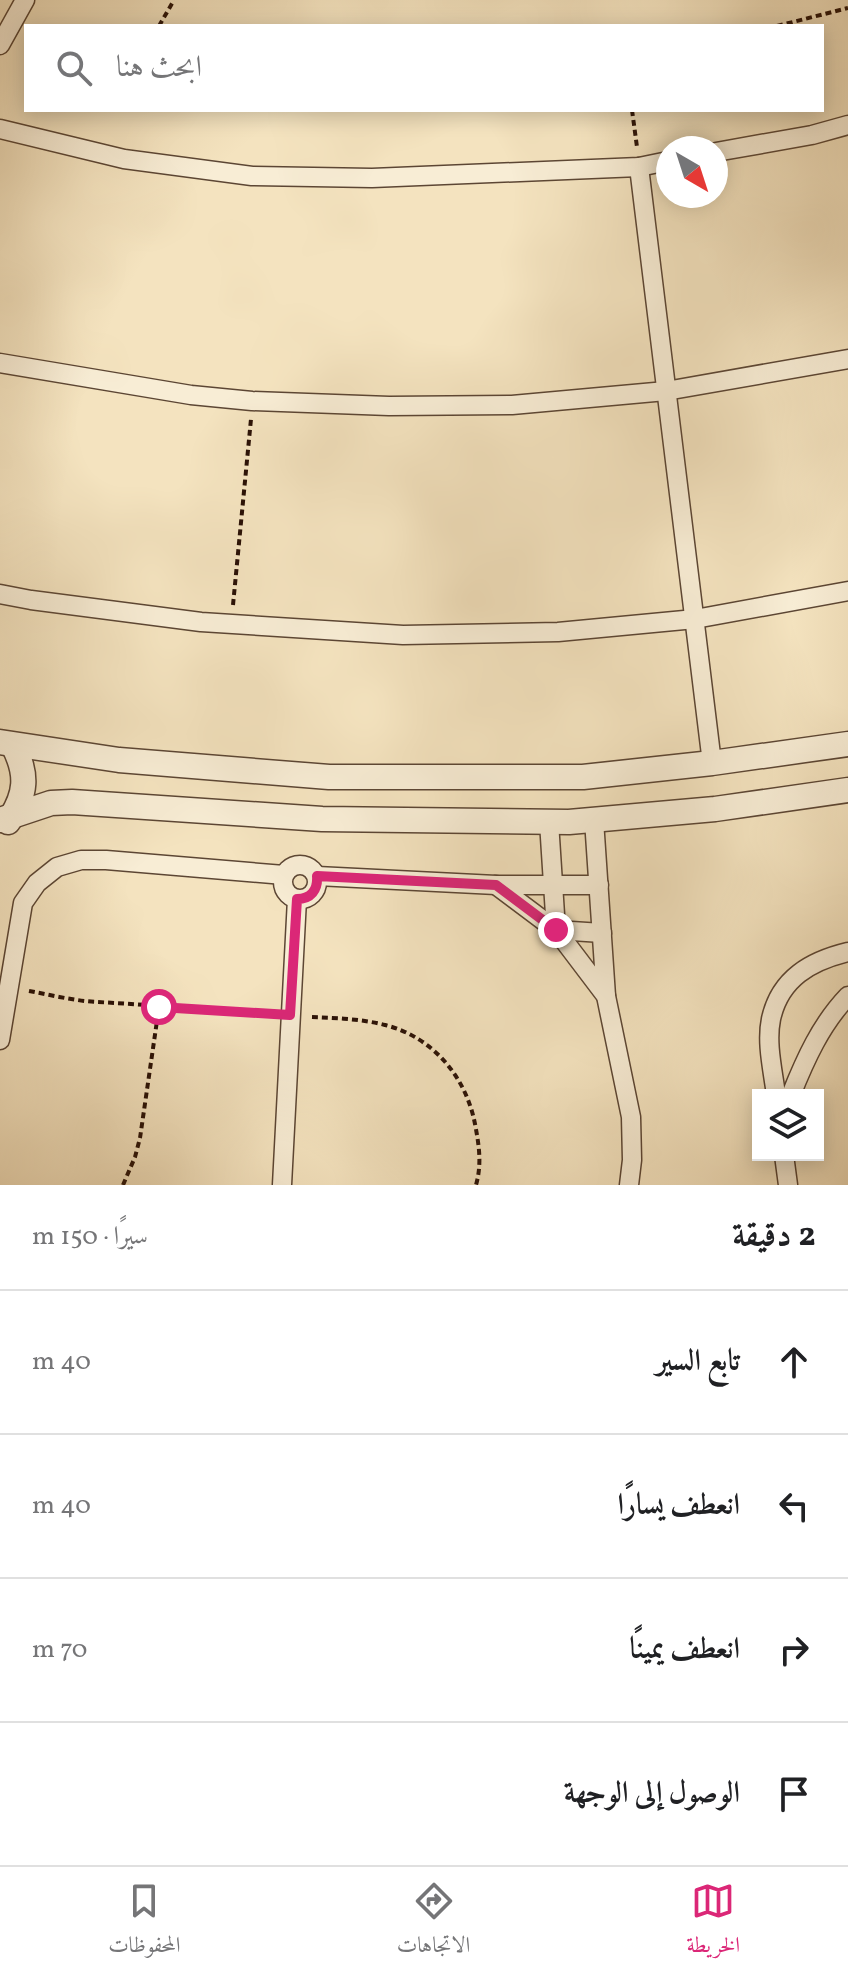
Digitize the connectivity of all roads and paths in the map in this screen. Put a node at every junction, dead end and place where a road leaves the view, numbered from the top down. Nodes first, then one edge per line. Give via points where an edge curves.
1 (25, 0) edge
2 (174, 0) edge
3 (848, 8) edge
4 (160, 24) edge
5 (785, 24) edge
6 (0, 45) edge
7 (632, 112) edge
8 (848, 125) edge
9 (0, 129) edge
10 (728, 150) edge
11 (656, 163) edge
12 (639, 167) junction
13 (848, 359) edge
14 (0, 363) edge
15 (666, 391) junction
16 (252, 401) junction
17 (848, 591) edge
18 (0, 594) edge
19 (695, 619) junction
20 (231, 624) junction
21 (6, 744) edge
22 (848, 744) edge
23 (712, 763) junction
24 (848, 790) edge
25 (594, 820) junction
26 (549, 822) junction
27 (4, 823) edge
28 (284, 875) junction
29 (317, 876) junction
30 (496, 885) junction
31 (553, 885) junction
32 (599, 885) junction
33 (297, 899) junction
34 (556, 930) junction
35 (602, 933) junction
36 (848, 952) edge
37 (9, 988) junction
38 (606, 996) junction
39 (848, 996) edge
40 (159, 1007) junction
41 (290, 1015) junction
42 (0, 1040) edge
43 (775, 1089) edge
44 (793, 1089) edge
45 (785, 1161) edge
46 (123, 1185) edge
47 (282, 1185) edge
48 (476, 1185) edge
49 (629, 1185) edge
50 (788, 1185) edge

1 - 6 street
2 - 4 path
3 - 5 path
7 - 12 path
8 - 10 street
9 - 12 street via 124,159 252,176 372,178
11 - 12 street
12 - 15 street
13 - 15 street
14 - 16 street
15 - 16 street via 512,405
15 - 19 street
16 - 20 path
17 - 19 street
18 - 20 street
19 - 20 street via 558,632 403,635
19 - 23 street
21 - 23 street via 119,760 329,777 583,777
21 - 27 street via 20,759 23,790
22 - 23 street
24 - 25 street
25 - 26 street
25 - 32 street
26 - 27 street via 322,819 72,802 30,808
26 - 31 street
28 - 29 street via 301,865
28 - 33 street via 286,893
28 - 37 street via 106,860 57,867 23,903
29 - 30 street
29 - 33 street via 315,891
30 - 31 street
30 - 34 street
31 - 32 street
31 - 34 street
32 - 35 street
33 - 41 street
34 - 35 street
34 - 38 street
35 - 38 street
36 - 43 street via 813,963 778,998 770,1046
37 - 40 path
37 - 42 street
38 - 49 street via 631,1117
39 - 44 street via 821,1031
40 - 41 path
40 - 46 path via 140,1138
41 - 47 street
41 - 48 path via 385,1025 435,1051 459,1080 474,1116 480,1151
45 - 50 street

